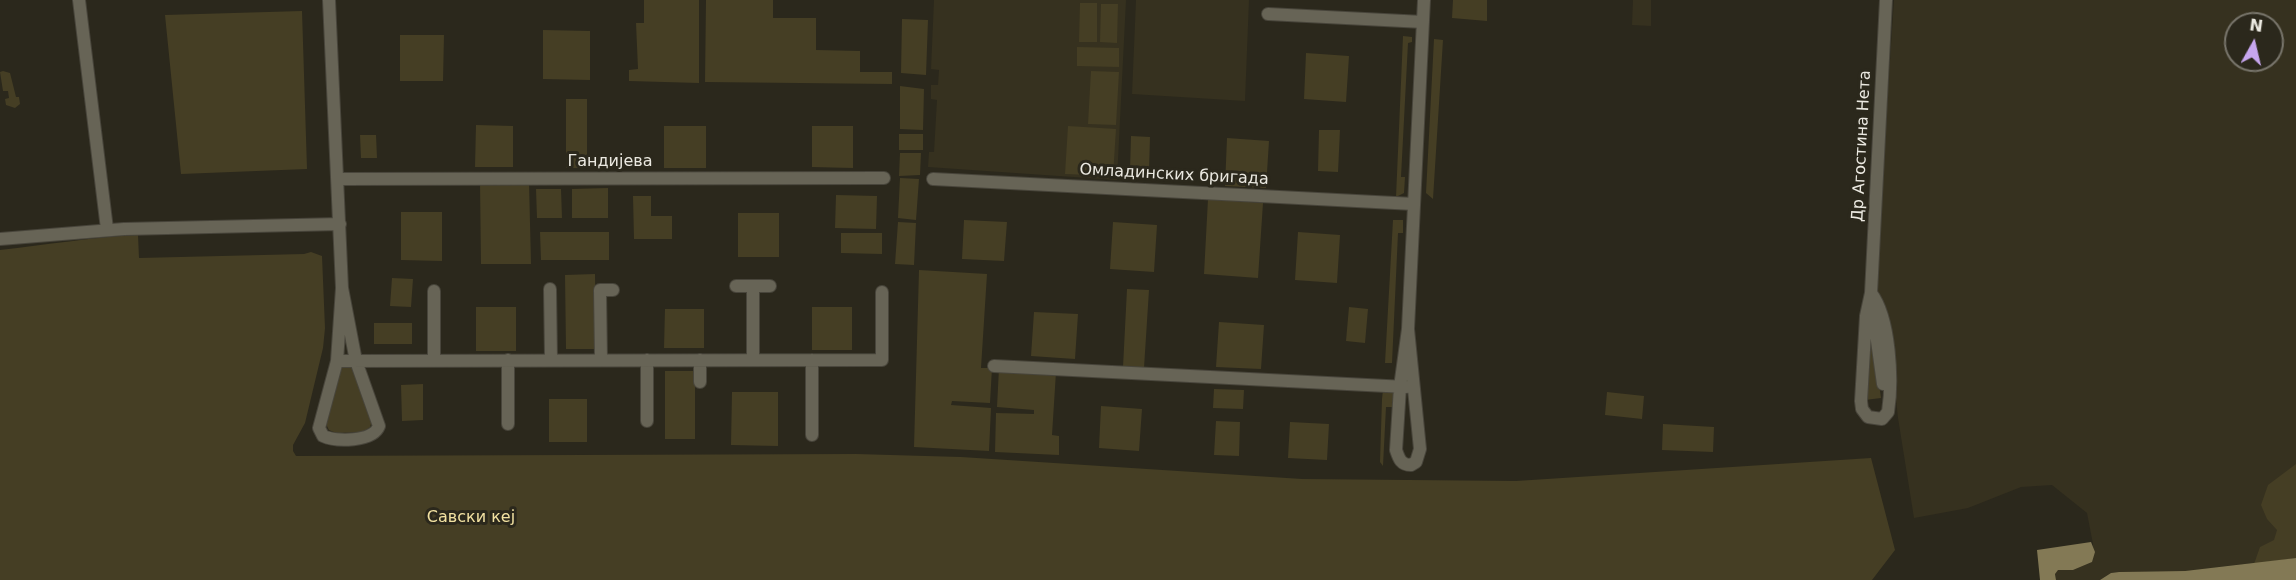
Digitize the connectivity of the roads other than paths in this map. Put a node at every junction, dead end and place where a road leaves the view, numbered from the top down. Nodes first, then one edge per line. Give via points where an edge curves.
1 (79, 0) edge
2 (329, 0) edge
3 (1424, 0) edge
4 (1886, 0) edge
5 (1268, 14) dead end
6 (1423, 22) junction
7 (884, 178) dead end
8 (933, 178) dead end
9 (337, 179) junction
10 (1414, 204) junction
11 (339, 224) junction
12 (107, 229) junction
13 (0, 240) edge
14 (736, 286) dead end
15 (753, 286) junction
16 (770, 286) dead end
17 (342, 288) junction
18 (550, 289) dead end
19 (613, 290) dead end
20 (434, 291) dead end
21 (882, 292) dead end
22 (1871, 293) junction
23 (1408, 329) junction
24 (434, 360) junction
25 (508, 360) junction
26 (551, 360) junction
27 (601, 360) junction
28 (647, 360) junction
29 (700, 360) junction
30 (753, 360) junction
31 (812, 360) junction
32 (337, 361) junction
33 (356, 361) junction
34 (994, 366) dead end
35 (700, 382) dead end
36 (1400, 387) junction
37 (1413, 388) junction
38 (647, 421) dead end
39 (508, 423) dead end
40 (812, 435) dead end

1 - 12 street
2 - 9 street
3 - 6 street
4 - 22 street, Др Агостина Нета
5 - 6 street
6 - 10 street
7 - 9 street, Гандијева
8 - 10 street, Омладинских бригада
9 - 11 street
10 - 23 street
11 - 12 street
11 - 17 street
12 - 13 street
14 - 15 street
15 - 16 street
15 - 30 street
17 - 32 street
17 - 33 street
18 - 26 street
19 - 27 street via 600,290
20 - 24 street
21 - 31 street via 882,360
22 - 22 street, Др Агостина Нета via 1888,412 1882,419 1868,417 1862,409 1865,323
23 - 36 street
23 - 37 street
24 - 25 street
24 - 33 street
25 - 26 street
25 - 39 street
26 - 27 street
27 - 28 street
28 - 29 street
28 - 38 street
29 - 30 street
29 - 35 street
30 - 31 street
31 - 40 street
32 - 33 street
32 - 33 street via 319,428 323,436 334,439 371,436 377,431
34 - 36 street
36 - 37 street
36 - 37 street via 1396,450 1399,459 1408,465 1416,462 1420,449

